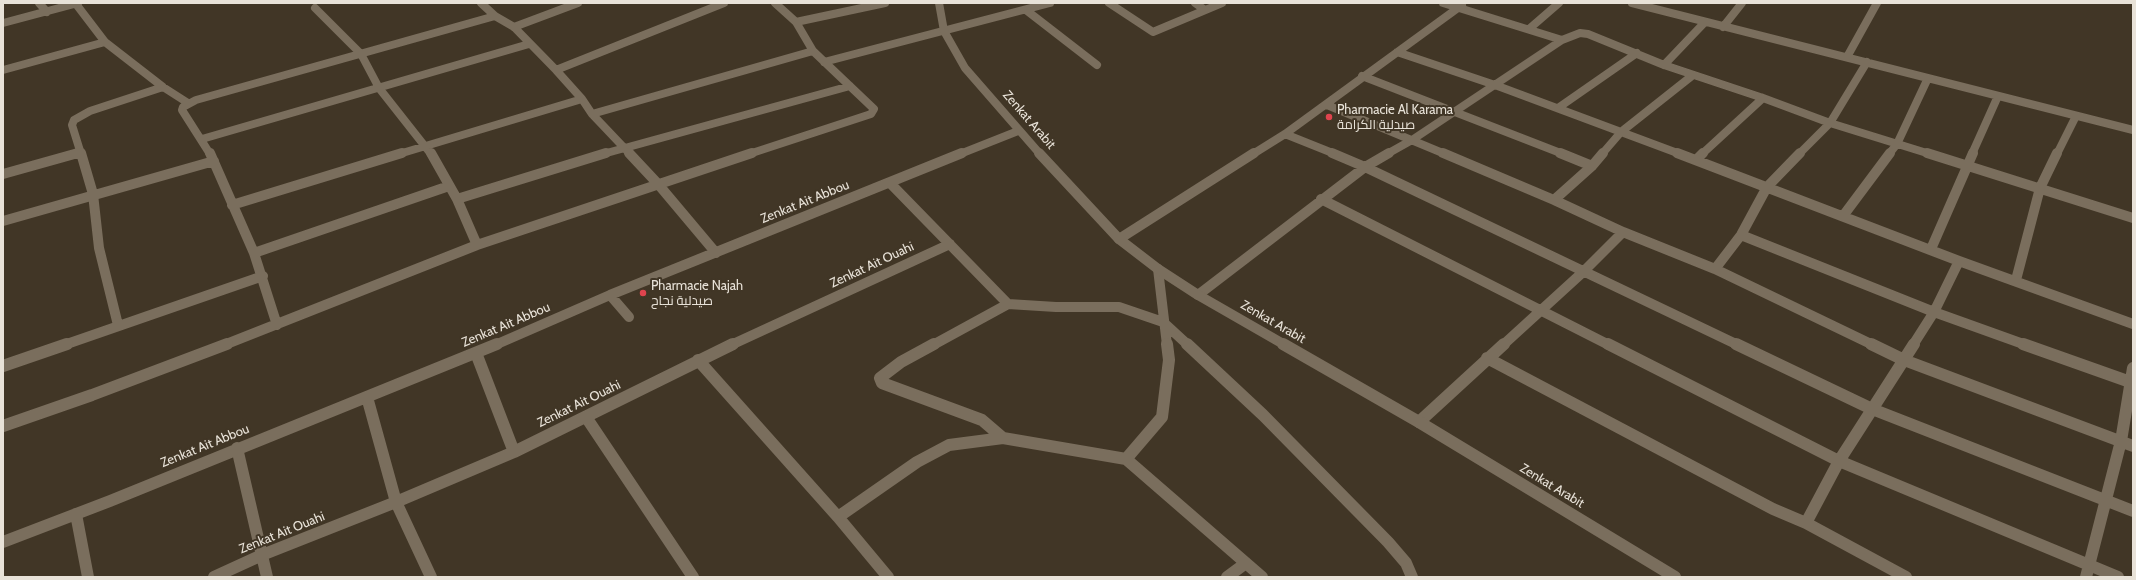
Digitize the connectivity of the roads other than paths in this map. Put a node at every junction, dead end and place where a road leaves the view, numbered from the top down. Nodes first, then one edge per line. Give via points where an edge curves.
1 (39, 3) edge
2 (77, 3) edge
3 (482, 3) edge
4 (578, 3) edge
5 (724, 3) edge
6 (775, 3) edge
7 (885, 3) edge
8 (939, 3) edge
9 (1050, 3) edge
10 (1108, 3) edge
11 (1195, 3) edge
12 (1222, 3) edge
13 (1443, 3) edge
14 (1559, 3) edge
15 (1632, 3) edge
16 (1666, 3) edge
17 (1742, 3) edge
18 (1877, 3) edge
19 (1461, 6) edge
20 (315, 8) dead end
21 (1026, 10) junction
22 (1205, 10) junction
23 (1661, 10) junction
24 (47, 12) junction
25 (495, 16) junction
26 (796, 22) junction
27 (1705, 22) junction
28 (3, 23) edge
29 (1723, 26) junction
30 (514, 27) junction
31 (1530, 30) junction
32 (944, 31) junction
33 (1562, 40) junction
34 (105, 42) junction
35 (529, 44) junction
36 (813, 51) junction
37 (1397, 52) junction
38 (1637, 53) junction
39 (361, 54) junction
40 (1847, 57) junction
41 (824, 62) junction
42 (1867, 62) junction
43 (1098, 65) dead end
44 (1664, 65) junction
45 (3, 70) edge
46 (556, 70) junction
47 (1693, 75) junction
48 (1362, 76) junction
49 (1928, 78) junction
50 (1495, 85) junction
51 (850, 86) junction
52 (163, 87) junction
53 (379, 88) junction
54 (1998, 96) junction
55 (1763, 98) junction
56 (582, 99) junction
57 (188, 103) junction
58 (1327, 105) junction
59 (1558, 108) junction
60 (1453, 111) junction
61 (592, 114) junction
62 (2076, 116) junction
63 (1830, 123) junction
64 (2133, 130) edge
65 (1018, 131) junction
66 (1621, 132) junction
67 (1285, 134) junction
68 (202, 139) junction
69 (1412, 140) junction
70 (1897, 144) junction
71 (427, 147) junction
72 (624, 148) junction
73 (80, 153) junction
74 (1696, 160) junction
75 (214, 161) junction
76 (1967, 165) junction
77 (1365, 166) junction
78 (1592, 166) junction
79 (3, 174) edge
80 (890, 183) junction
81 (658, 184) junction
82 (449, 186) junction
83 (1767, 187) junction
84 (2040, 188) junction
85 (93, 194) junction
86 (457, 199) junction
87 (1321, 199) junction
88 (1554, 200) junction
89 (232, 205) junction
90 (1844, 216) junction
91 (2133, 218) edge
92 (3, 221) edge
93 (1623, 232) junction
94 (1741, 235) junction
95 (1119, 240) junction
96 (950, 244) junction
97 (477, 245) junction
98 (1931, 248) junction
99 (254, 253) junction
100 (716, 253) junction
101 (1959, 261) junction
102 (1158, 269) junction
103 (1715, 269) junction
104 (1583, 272) junction
105 (263, 276) junction
106 (2016, 280) junction
107 (610, 295) junction
108 (1198, 295) junction
109 (1008, 304) junction
110 (1541, 310) junction
111 (1934, 312) junction
112 (629, 317) dead end
113 (1163, 322) junction
114 (2133, 324) edge
115 (118, 325) junction
116 (277, 325) junction
117 (476, 353) junction
118 (1487, 358) junction
119 (698, 360) junction
120 (1904, 360) junction
121 (3, 366) edge
122 (2133, 368) edge
123 (2131, 382) edge
124 (367, 396) junction
125 (1872, 409) junction
126 (586, 417) junction
127 (1419, 422) junction
128 (3, 426) edge
129 (1003, 438) junction
130 (2122, 442) junction
131 (2133, 446) edge
132 (237, 448) junction
133 (514, 452) junction
134 (1126, 459) junction
135 (1839, 461) junction
136 (2106, 500) junction
137 (396, 502) junction
138 (2133, 511) edge
139 (76, 514) junction
140 (838, 517) junction
141 (1806, 523) junction
142 (3, 542) edge
143 (262, 555) junction
144 (1246, 563) junction
145 (2090, 565) junction
146 (88, 577) edge
147 (214, 577) edge
148 (267, 577) edge
149 (431, 577) edge
150 (693, 577) edge
151 (888, 577) edge
152 (1227, 577) edge
153 (1262, 577) edge
154 (1412, 577) edge
155 (1675, 577) edge
156 (1906, 577) edge
157 (2086, 577) edge
158 (2118, 577) edge

1 - 24 street
2 - 24 street
2 - 34 street
3 - 25 street
4 - 30 street
5 - 46 street
6 - 26 street
7 - 26 street
8 - 32 street, Zenkat Arabit
9 - 21 street
10 - 22 street via 1153,32
11 - 22 street
12 - 22 street
13 - 19 street
14 - 31 street
15 - 23 street
16 - 23 street
17 - 29 street
18 - 40 street
19 - 31 street
19 - 37 street
20 - 39 street
21 - 32 street
21 - 43 street
23 - 27 street
24 - 28 street
25 - 30 street
25 - 39 street
26 - 36 street
27 - 29 street
27 - 44 street
29 - 40 street
30 - 35 street
31 - 33 street
32 - 41 street
32 - 65 street, Zenkat Arabit via 965,68
33 - 38 street via 1584,34
33 - 50 street
34 - 45 street
34 - 52 street
35 - 46 street
35 - 53 street
36 - 41 street
36 - 61 street
37 - 48 street
37 - 50 street
38 - 44 street
38 - 59 street
39 - 53 street
39 - 57 street
40 - 42 street
41 - 51 street
42 - 49 street
42 - 63 street
44 - 47 street
46 - 56 street
47 - 55 street
47 - 66 street
48 - 58 street
48 - 60 street
49 - 54 street
49 - 70 street
50 - 59 street
50 - 60 street
51 - 72 street
51 - 81 street via 874,109 871,114
52 - 57 street
52 - 73 street via 96,109 74,120 72,125
53 - 68 street
53 - 71 street
54 - 62 street
54 - 76 street
55 - 63 street
55 - 74 street
56 - 61 street
56 - 71 street
57 - 68 street via 182,110
58 - 67 street
58 - 69 street
59 - 66 street
60 - 69 street
60 - 78 street
61 - 72 street
62 - 64 street
62 - 84 street
63 - 70 street
63 - 83 street
65 - 80 street, Zenkat Ait Abbou
65 - 95 street, Zenkat Arabit
66 - 74 street
66 - 78 street
67 - 77 street
67 - 95 street
68 - 75 street
69 - 77 street
69 - 88 street
70 - 76 street
70 - 90 street
71 - 82 street
71 - 89 street
72 - 81 street
72 - 86 street
73 - 79 street
73 - 85 street
74 - 83 street
75 - 85 street
75 - 89 street
76 - 84 street
76 - 98 street
77 - 87 street
77 - 104 street
78 - 88 street
80 - 96 street
80 - 100 street, Zenkat Ait Abbou
81 - 97 street
81 - 100 street
82 - 86 street
82 - 99 street
83 - 90 street
83 - 94 street
84 - 91 street
84 - 106 street
85 - 92 street
85 - 115 street via 99,248
86 - 97 street
87 - 108 street
87 - 110 street
88 - 93 street
89 - 99 street
90 - 98 street
93 - 103 street
93 - 104 street
94 - 103 street
94 - 111 street
95 - 102 street, Zenkat Arabit
96 - 109 street
96 - 119 street, Zenkat Ait Ouahi
97 - 116 street
98 - 101 street
99 - 105 street
100 - 107 street, Zenkat Ait Abbou
101 - 106 street
101 - 111 street
102 - 108 street, Zenkat Arabit
102 - 113 street
103 - 120 street
104 - 110 street
104 - 125 street
105 - 115 street
105 - 116 street
106 - 114 street
107 - 112 street
107 - 117 street, Zenkat Ait Abbou
108 - 127 street, Zenkat Arabit
109 - 113 street via 1118,307
109 - 129 street via 901,362 880,378 882,383 892,388 982,420
110 - 118 street
110 - 135 street
111 - 120 street
111 - 123 street
113 - 134 street via 1170,360 1162,417
113 - 154 street via 1263,415 1388,542 1406,563
115 - 121 street
116 - 128 street
117 - 124 street, Zenkat Ait Abbou
117 - 133 street
118 - 127 street
118 - 141 street via 1766,505
119 - 126 street, Zenkat Ait Ouahi
119 - 140 street
120 - 125 street
120 - 130 street
122 - 123 street
123 - 130 street
124 - 132 street, Zenkat Ait Abbou
124 - 137 street
125 - 135 street
125 - 136 street
126 - 133 street, Zenkat Ait Ouahi
126 - 150 street
127 - 155 street, Zenkat Arabit
129 - 134 street
129 - 140 street via 949,445 917,462
130 - 131 street
130 - 136 street
132 - 139 street, Zenkat Ait Abbou
132 - 143 street
133 - 137 street, Zenkat Ait Ouahi
134 - 144 street
135 - 141 street
135 - 145 street
136 - 138 street
136 - 145 street
137 - 143 street, Zenkat Ait Ouahi
137 - 149 street
139 - 142 street, Zenkat Ait Abbou
139 - 146 street
140 - 151 street
141 - 156 street
143 - 147 street, Zenkat Ait Ouahi
143 - 148 street
144 - 152 street
144 - 153 street
145 - 157 street
145 - 158 street

